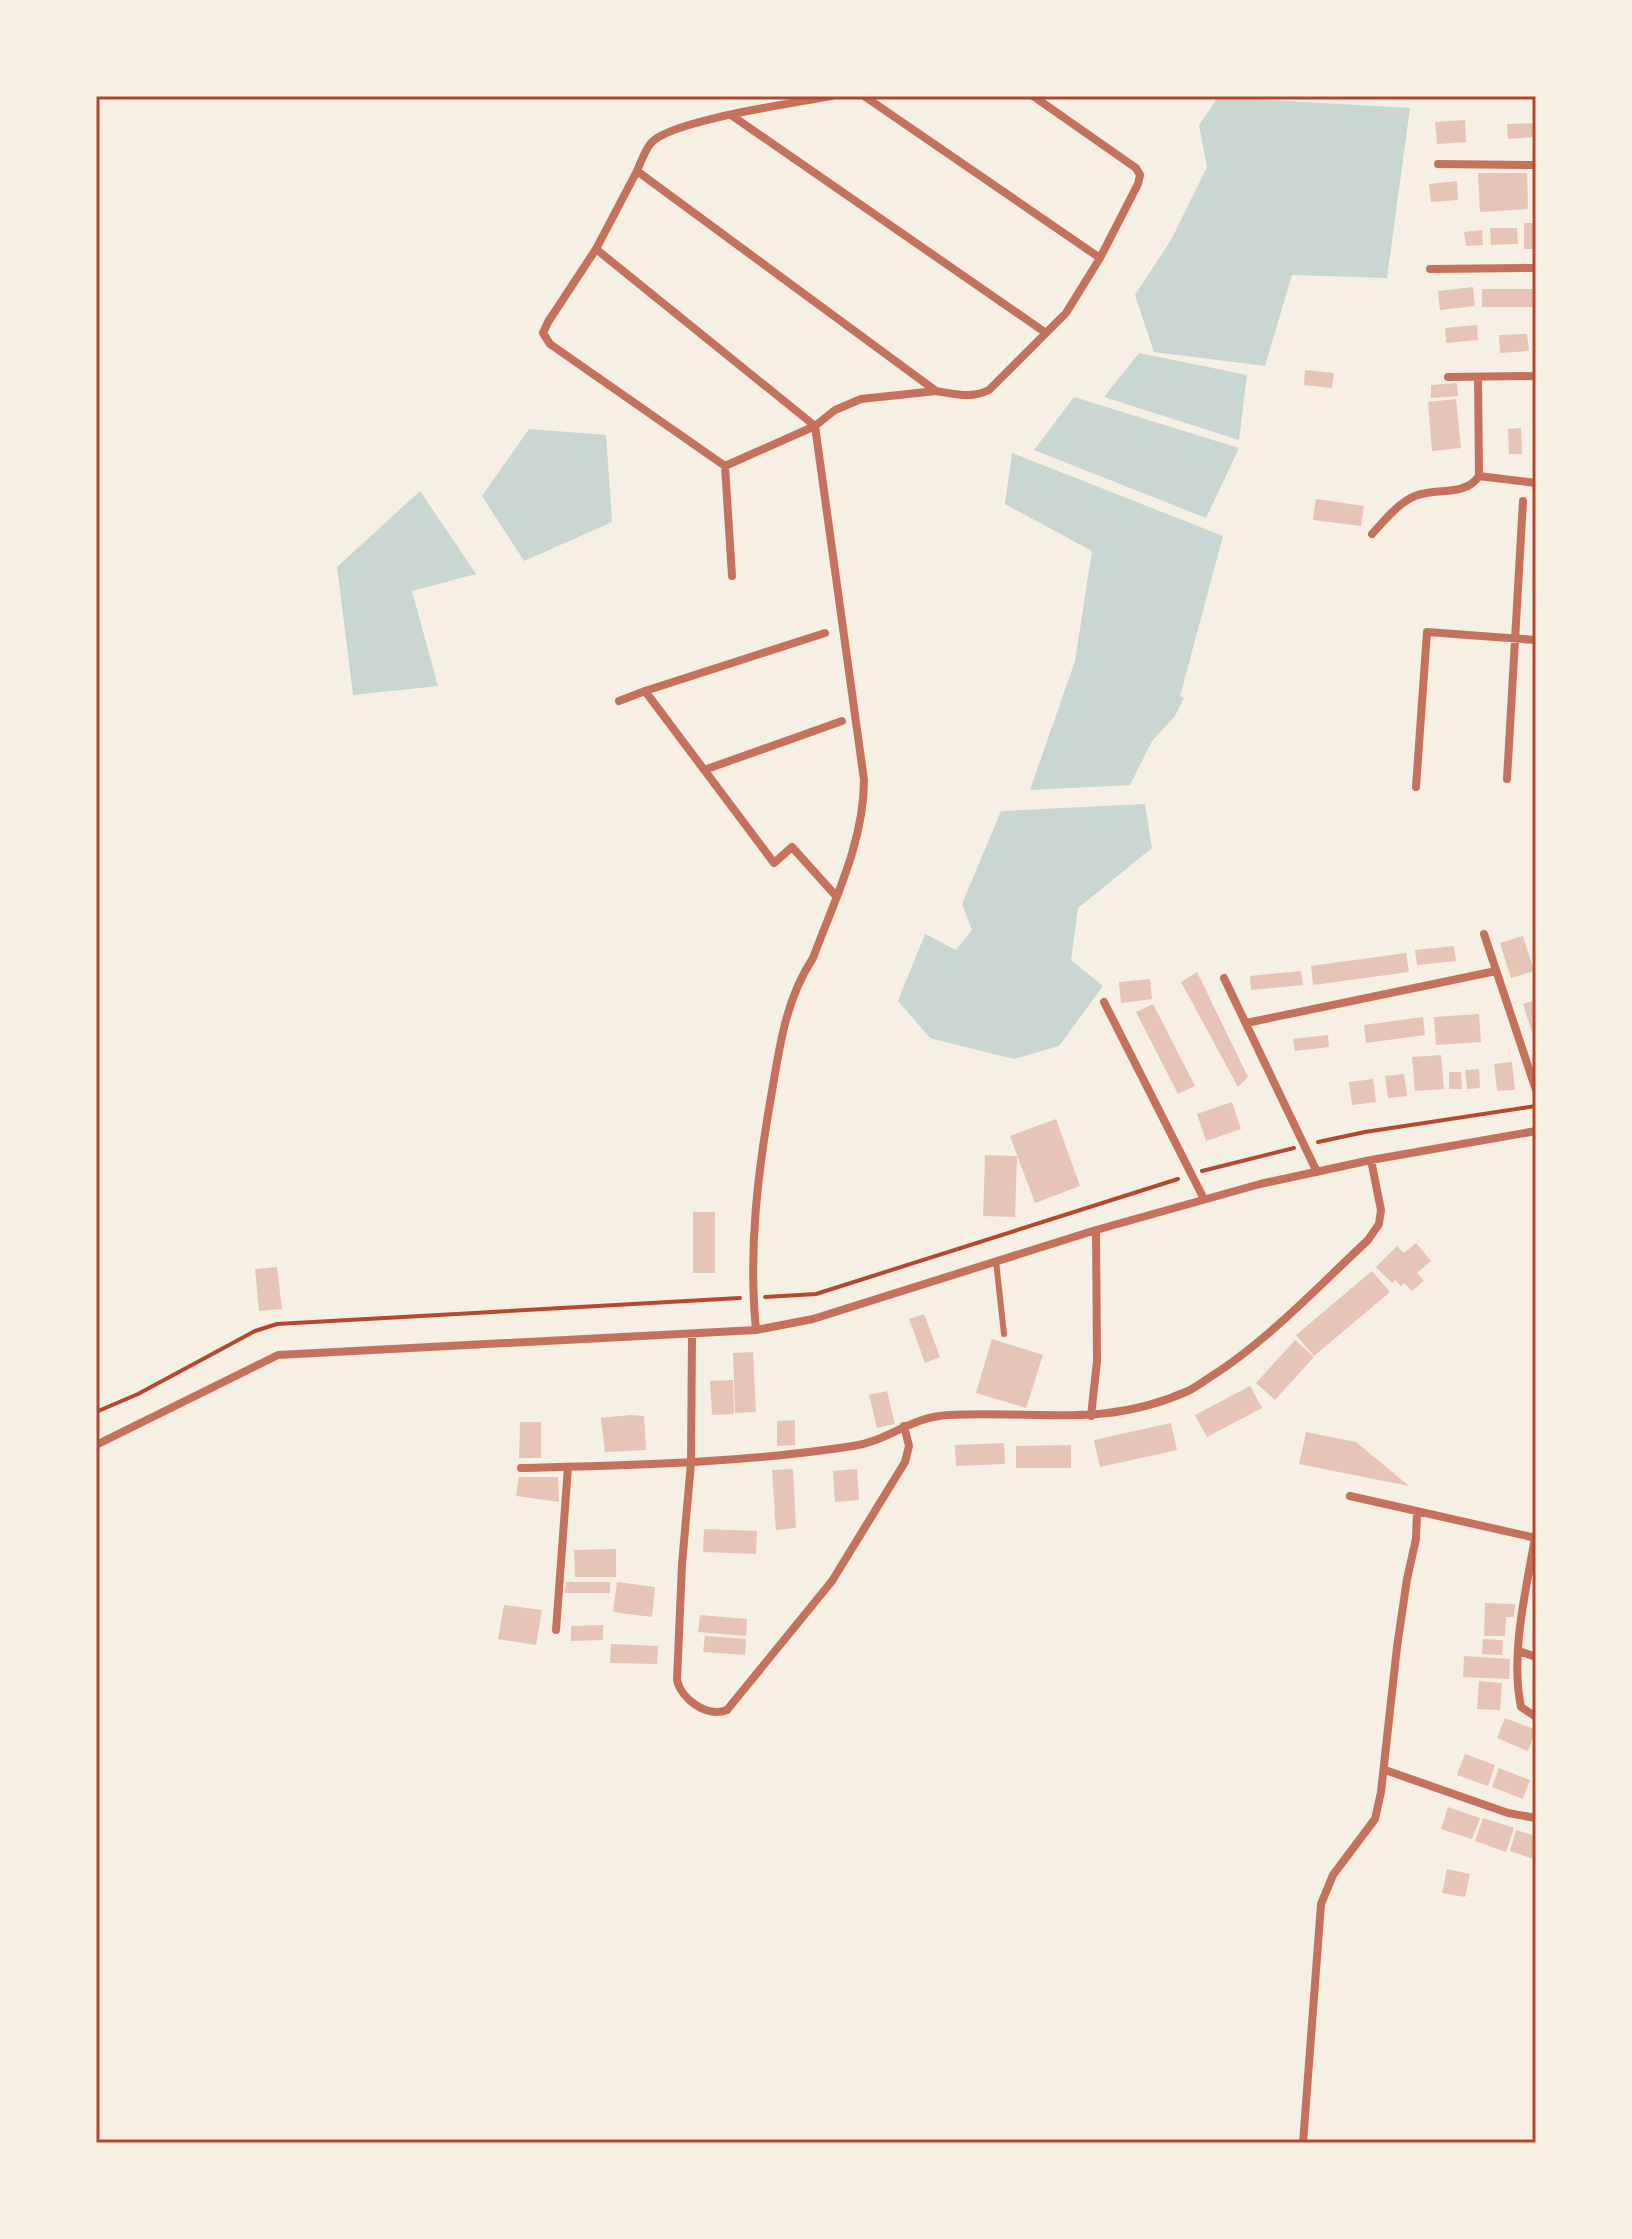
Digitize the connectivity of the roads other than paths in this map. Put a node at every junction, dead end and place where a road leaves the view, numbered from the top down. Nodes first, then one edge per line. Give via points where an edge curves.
1 (831, 96) edge
2 (864, 96) edge
3 (1033, 96) edge
4 (731, 114) junction
5 (1438, 164) dead end
6 (1536, 165) edge
7 (637, 171) junction
8 (596, 249) junction
9 (1100, 258) junction
10 (1536, 268) edge
11 (1430, 269) dead end
12 (1046, 333) junction
13 (1536, 376) edge
14 (1448, 377) dead end
15 (1478, 377) junction
16 (936, 391) junction
17 (815, 426) junction
18 (725, 466) junction
19 (1479, 476) junction
20 (1536, 483) edge
21 (1523, 501) dead end
22 (1372, 534) dead end
23 (732, 576) dead end
24 (825, 633) dead end
25 (1515, 638) junction
26 (1536, 640) edge
27 (645, 691) junction
28 (619, 701) dead end
29 (842, 721) dead end
30 (704, 770) junction
31 (1507, 779) dead end
32 (1416, 787) dead end
33 (836, 896) junction
34 (1484, 934) dead end
35 (1496, 971) junction
36 (1224, 978) dead end
37 (1104, 1002) dead end
38 (1246, 1023) junction
39 (1536, 1090) edge
40 (1536, 1131) edge
41 (1371, 1160) junction
42 (1317, 1172) junction
43 (1204, 1199) junction
44 (1096, 1230) junction
45 (996, 1261) junction
46 (756, 1330) junction
47 (1004, 1334) dead end
48 (692, 1335) junction
49 (1091, 1416) junction
50 (904, 1426) junction
51 (96, 1445) edge
52 (691, 1463) junction
53 (568, 1467) junction
54 (521, 1468) dead end
55 (1350, 1496) dead end
56 (1417, 1513) junction
57 (1535, 1538) edge
58 (556, 1630) dead end
59 (1519, 1651) junction
60 (1536, 1657) edge
61 (1536, 1717) edge
62 (1385, 1770) junction
63 (1536, 1818) edge
64 (1303, 2143) edge

1 - 4 street
2 - 9 street
3 - 9 street via 1140,175
4 - 7 street via 652,142
4 - 12 street
5 - 6 street
7 - 8 street
7 - 16 street
8 - 17 street
8 - 18 street via 543,333 550,344
9 - 12 street via 1066,313
10 - 11 street
12 - 16 street via 989,390 966,396
13 - 15 street
14 - 15 street
15 - 19 street
16 - 17 street via 861,399
17 - 18 street
17 - 33 street via 864,780 862,819
18 - 23 street
19 - 20 street
19 - 22 street via 1473,486 1413,497
21 - 25 street
24 - 27 street
25 - 26 street
25 - 31 street
25 - 32 street via 1427,632
27 - 28 street
27 - 30 street
29 - 30 street
30 - 33 street via 774,863 792,847
33 - 46 street via 784,1022 757,1174
34 - 35 street
35 - 38 street
35 - 39 street
36 - 38 street
37 - 43 street
38 - 42 street
40 - 41 street
41 - 42 street
41 - 49 street via 1379,1224 1256,1343 1190,1390 1144,1408
42 - 43 street
43 - 44 street
44 - 45 street
44 - 49 street via 1097,1361
45 - 46 street via 813,1319
45 - 47 lane
46 - 48 street
48 - 51 street via 278,1355
48 - 52 street
49 - 50 street via 949,1415
50 - 52 street via 857,1446
50 - 52 street via 909,1446 905,1462 832,1581 727,1710 718,1713 684,1696 677,1680
52 - 53 street
53 - 54 street
53 - 58 street
55 - 56 street
56 - 57 street
56 - 62 street
57 - 59 street
59 - 60 street
59 - 61 street via 1521,1707
62 - 63 street
62 - 64 street via 1375,1819 1333,1875 1321,1904

